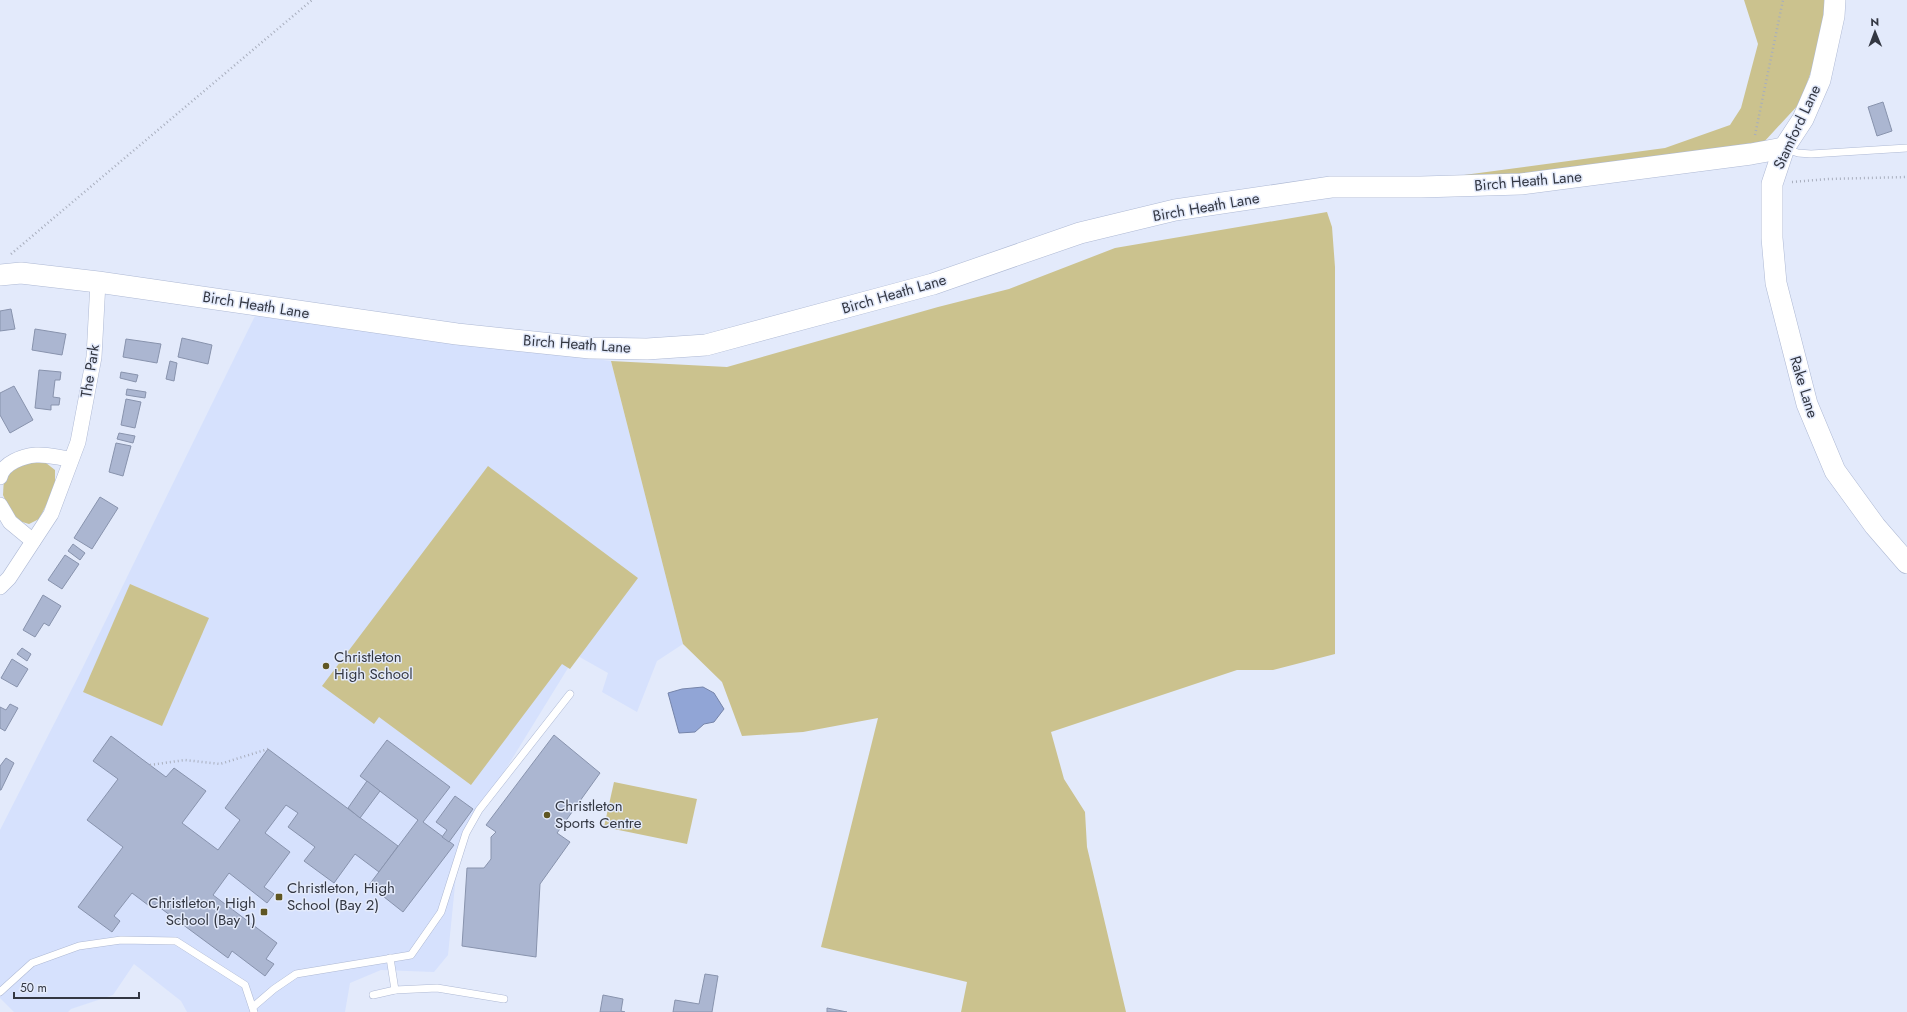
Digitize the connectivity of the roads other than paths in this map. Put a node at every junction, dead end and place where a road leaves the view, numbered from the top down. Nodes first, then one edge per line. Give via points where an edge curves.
1 (1835, 0) edge
2 (1784, 148) junction
3 (1907, 148) edge
4 (1772, 184) joint
5 (3, 267) edge
6 (98, 282) junction
7 (71, 459) junction
8 (0, 477) edge
9 (0, 505) edge
10 (33, 541) junction
11 (1907, 563) edge
12 (0, 587) edge
13 (570, 694) dead end
14 (390, 958) junction
15 (395, 990) junction
16 (0, 992) edge
17 (373, 995) dead end
18 (504, 999) dead end
19 (254, 1009) edge

1 - 2 street, Stamford Lane via 1820,80 1803,119
2 - 3 lane via 1811,154
2 - 4 street, Stamford Lane
2 - 6 street, Birch Heath Lane via 1521,184 1330,187 1175,210 1080,233 933,284 706,345 647,349 590,348 457,334
4 - 11 street, Rake Lane via 1772,238 1776,283 1807,404 1835,471 1875,526
5 - 6 street, Birch Heath Lane via 21,273
6 - 7 street, The Park via 94,357 78,442
7 - 8 street via 36,455 15,460 1,472
7 - 10 street, The Park via 51,514
9 - 10 street via 10,522
10 - 12 street, The Park via 9,578
13 - 14 lane via 479,810 466,833 441,912 411,955
14 - 15 lane
14 - 19 lane via 296,974 274,989
15 - 17 lane
15 - 18 lane via 437,988
16 - 19 lane via 32,963 80,946 121,940 176,941 245,985

